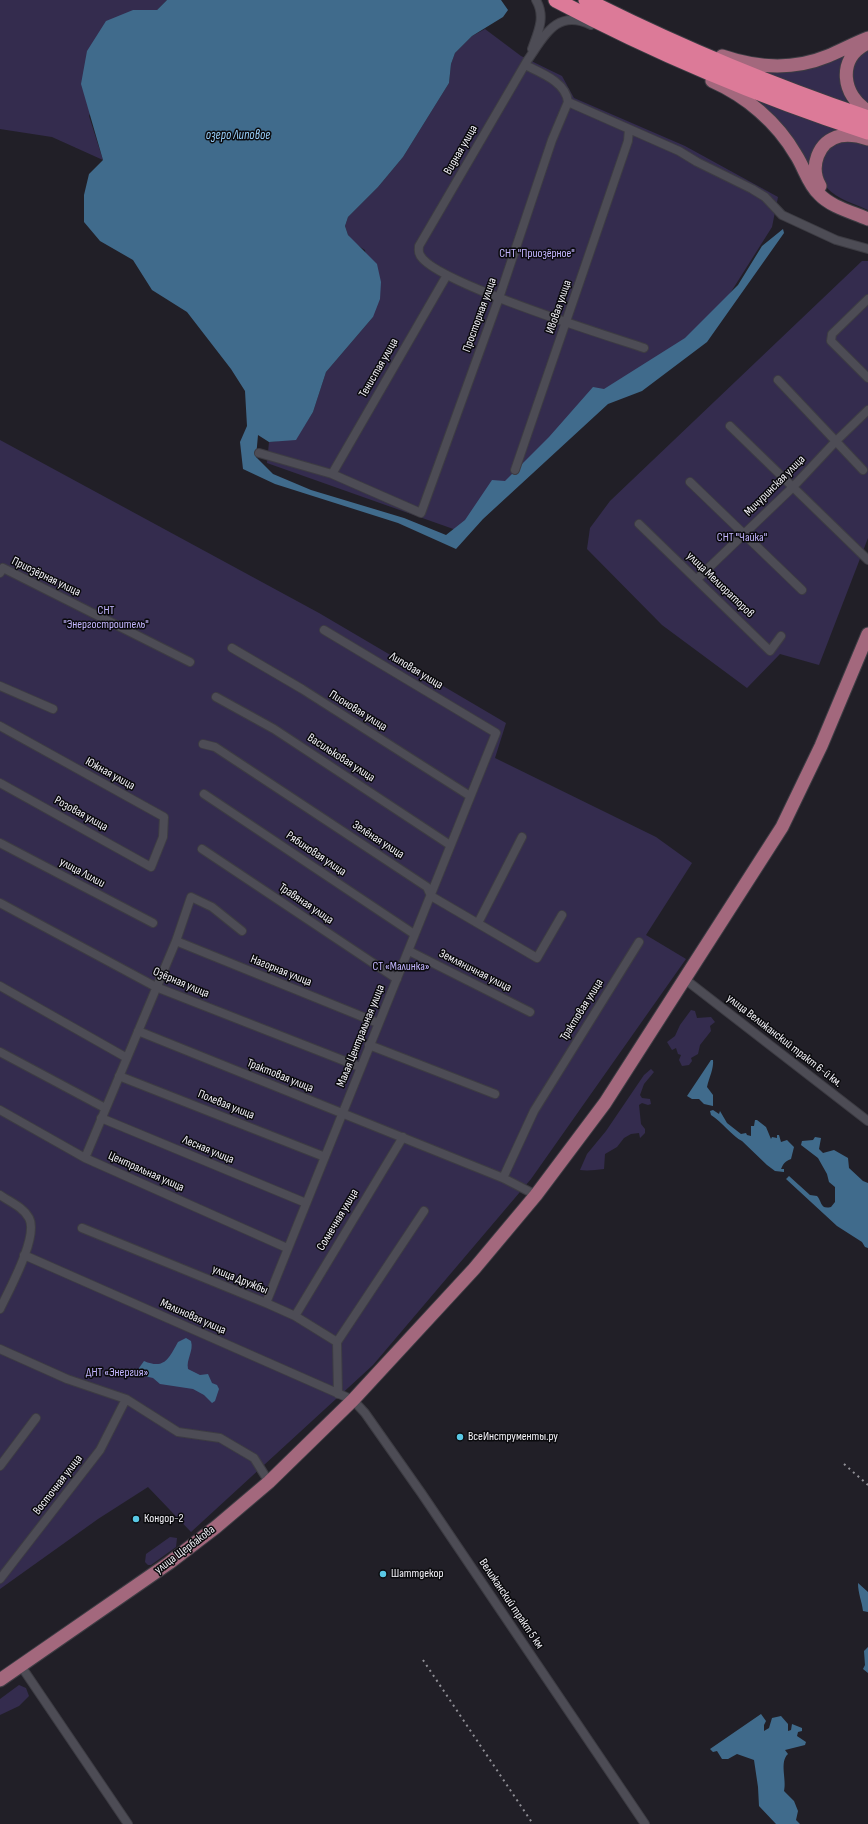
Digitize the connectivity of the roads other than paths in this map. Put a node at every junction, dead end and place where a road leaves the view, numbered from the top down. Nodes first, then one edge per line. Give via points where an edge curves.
1 (536, 0) edge
2 (556, 0) edge
3 (586, 0) edge
4 (599, 0) edge
5 (590, 17) junction
6 (868, 38) edge
7 (868, 43) edge
8 (639, 48) junction
9 (670, 55) junction
10 (526, 63) junction
11 (568, 102) junction
12 (868, 111) edge
13 (868, 118) edge
14 (629, 129) junction
15 (868, 132) edge
16 (868, 139) edge
17 (868, 218) edge
18 (868, 249) edge
19 (446, 274) junction
20 (499, 298) junction
21 (867, 301) edge
22 (567, 322) junction
23 (644, 348) dead end
24 (868, 378) edge
25 (778, 380) dead end
26 (868, 410) edge
27 (730, 426) dead end
28 (836, 441) junction
29 (259, 453) dead end
30 (515, 470) dead end
31 (863, 470) dead end
32 (332, 474) junction
33 (690, 482) dead end
34 (792, 488) junction
35 (639, 524) dead end
36 (745, 533) junction
37 (868, 560) edge
38 (0, 573) edge
39 (697, 579) junction
40 (802, 590) dead end
41 (324, 630) dead end
42 (868, 634) edge
43 (781, 636) dead end
44 (232, 648) dead end
45 (190, 662) dead end
46 (0, 686) edge
47 (216, 697) dead end
48 (53, 709) dead end
49 (0, 726) edge
50 (496, 733) joint
51 (203, 744) dead end
52 (0, 783) edge
53 (204, 794) dead end
54 (470, 796) junction
55 (522, 837) dead end
56 (0, 843) edge
57 (450, 844) junction
58 (202, 849) dead end
59 (151, 867) joint
60 (431, 896) junction
61 (0, 903) edge
62 (562, 914) dead end
63 (153, 923) dead end
64 (478, 923) junction
65 (242, 931) dead end
66 (414, 934) junction
67 (176, 941) junction
68 (639, 942) dead end
69 (408, 951) junction
70 (397, 979) junction
71 (686, 980) junction
72 (0, 986) edge
73 (156, 987) junction
74 (530, 1012) dead end
75 (378, 1023) junction
76 (138, 1031) junction
77 (369, 1045) junction
78 (0, 1052) edge
79 (127, 1058) junction
80 (360, 1067) junction
81 (119, 1076) junction
82 (495, 1094) dead end
83 (106, 1108) junction
84 (0, 1110) edge
85 (343, 1114) junction
86 (101, 1118) junction
87 (868, 1121) edge
88 (403, 1137) junction
89 (325, 1157) junction
90 (85, 1158) junction
91 (503, 1178) junction
92 (0, 1195) edge
93 (536, 1195) junction
94 (306, 1203) junction
95 (424, 1211) dead end
96 (82, 1228) dead end
97 (287, 1248) junction
98 (24, 1255) junction
99 (266, 1303) junction
100 (0, 1309) edge
101 (295, 1316) junction
102 (337, 1342) junction
103 (0, 1350) edge
104 (338, 1394) junction
105 (126, 1399) junction
106 (353, 1400) junction
107 (36, 1418) dead end
108 (0, 1466) edge
109 (269, 1482) junction
110 (0, 1580) edge
111 (21, 1666) junction
112 (0, 1680) edge
113 (128, 1824) edge
114 (645, 1824) edge

1 - 10 street via 541,20
2 - 5 highway
3 - 13 highway via 646,30 731,67
4 - 6 main road via 710,52 752,64 778,66 810,62
5 - 8 main road
5 - 9 highway
7 - 12 main road via 854,53 846,72 847,86 853,98
8 - 9 street
8 - 10 street via 586,23 567,20 551,28
8 - 17 main road via 716,82 743,98 761,112 783,136 818,194 829,202
9 - 15 highway via 815,114
10 - 11 street via 560,85 568,96
10 - 19 street, Видная улица via 419,246 419,253 423,258
11 - 14 street
11 - 20 street, Просторная улица via 552,140
14 - 18 street via 679,151 752,189 765,197 782,215 836,240
14 - 22 street, Ивовая улица via 628,141
16 - 17 main road via 845,135 830,140 818,152 814,170 818,183 828,196
19 - 20 street
19 - 32 street, Тенистая улица
20 - 22 street
20 - 32 street, Просторная улица via 421,513
21 - 24 street via 832,334 831,341
22 - 23 street
22 - 30 street, Ивовая улица
25 - 28 street
26 - 28 street, Мичуринская улица
27 - 34 street
28 - 31 street
28 - 34 street, Мичуринская улица
29 - 32 street
33 - 36 street
34 - 36 street, Мичуринская улица
34 - 37 street
35 - 39 street, улица Мелиораторов
36 - 39 street, Мичуринская улица
36 - 40 street
38 - 45 street, Приозёрная улица via 3,568
39 - 43 street, улица Мелиораторов via 770,650
41 - 50 street, Липовая улица
42 - 71 main road, улица Щербакова via 821,746 782,826
44 - 54 street, Пионовая улица via 302,689
46 - 48 street
47 - 57 street, Васильковая улица via 274,729
49 - 59 street, Южная улица via 164,817 163,837
50 - 54 street, Малая Центральная улица
51 - 60 street, Зелёная улица via 215,747 421,882
52 - 59 street, Розовая улица
53 - 66 street, Рябиновая улица
54 - 57 street, Малая Центральная улица
55 - 64 street
56 - 63 street, улица Лилии
57 - 60 street, Малая Центральная улица
58 - 70 street, Травяная улица
60 - 64 street, Зелёная улица
60 - 66 street, Малая Центральная улица
61 - 73 street, Озёрная улица
62 - 64 street, Зелёная улица via 537,958
65 - 67 street via 212,907 191,897
66 - 69 street, Малая Центральная улица
67 - 73 street
67 - 75 street, Нагорная улица
68 - 91 street, Трактовая улица via 534,1111
69 - 70 street, Малая Центральная улица
69 - 74 street, Земляничная улица
70 - 75 street, Малая Центральная улица
71 - 87 street, улица Велижанский тракт 6-й км.
71 - 93 main road, улица Щербакова via 605,1103
72 - 79 street
73 - 76 street
73 - 80 street, Озёрная улица
75 - 77 street, Малая Центральная улица
76 - 79 street
76 - 85 street, Трактовая улица
77 - 80 street, Малая Центральная улица
77 - 82 street
78 - 83 street
79 - 81 street
80 - 85 street, Малая Центральная улица
81 - 83 street
81 - 89 street, Полевая улица
83 - 86 street
84 - 90 street, Центральная улица
85 - 88 street, Трактовая улица
85 - 89 street, Малая Центральная улица
86 - 90 street
86 - 94 street, Лесная улица
88 - 91 street, Трактовая улица
88 - 101 street, Солнечная улица
89 - 94 street, Малая Центральная улица
90 - 97 street, Центральная улица
91 - 93 street, Трактовая улица
92 - 98 street via 25,1212 30,1219 31,1237
93 - 106 main road, улица Щербакова via 474,1269
94 - 97 street, Малая Центральная улица
95 - 102 street
96 - 99 street, улица Дружбы
97 - 99 street, Малая Центральная улица
98 - 100 street
98 - 104 street, Малиновая улица
99 - 101 street, улица Дружбы
101 - 102 street, улица Дружбы
102 - 104 street
103 - 105 street via 66,1379
104 - 106 street, Малиновая улица
105 - 109 street via 178,1432 220,1438 254,1458
105 - 110 street, Восточная улица via 100,1450
106 - 109 main road, улица Щербакова
106 - 114 street, Велижанский тракт 5 км via 365,1413 426,1501
107 - 108 street
109 - 111 main road, улица Щербакова via 216,1528
111 - 112 main road, улица Щербакова
111 - 113 street

